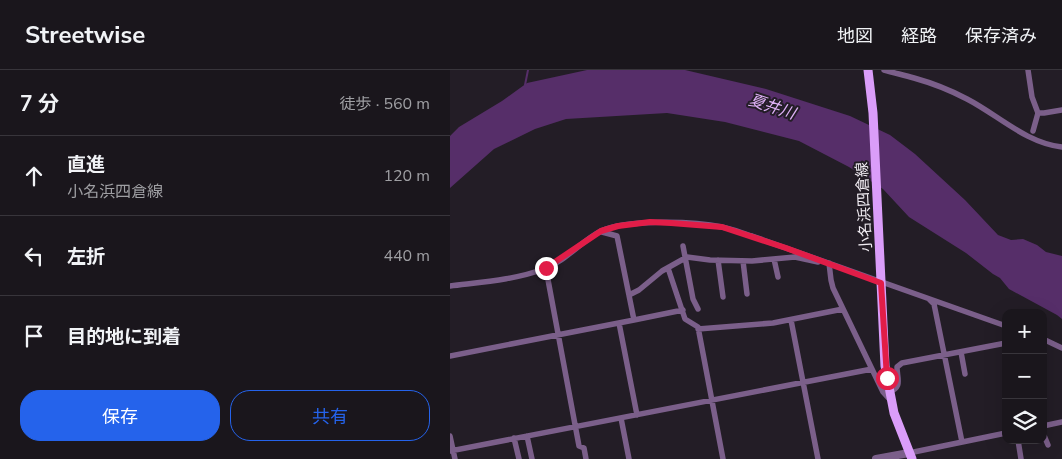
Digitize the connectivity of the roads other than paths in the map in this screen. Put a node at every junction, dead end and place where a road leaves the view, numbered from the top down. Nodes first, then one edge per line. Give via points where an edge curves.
1 (868, 70) edge
2 (884, 70) edge
3 (1028, 70) edge
4 (1062, 110) edge
5 (1038, 113) junction
6 (1033, 130) dead end
7 (1062, 147) edge
8 (601, 231) junction
9 (683, 246) dead end
10 (686, 257) junction
11 (774, 259) junction
12 (718, 260) junction
13 (743, 261) junction
14 (827, 262) junction
15 (546, 268) junction
16 (668, 268) junction
17 (778, 277) dead end
18 (881, 280) junction
19 (450, 286) edge
20 (747, 294) dead end
21 (629, 295) junction
22 (928, 297) junction
23 (723, 298) dead end
24 (682, 308) junction
25 (843, 310) junction
26 (634, 320) junction
27 (791, 320) junction
28 (619, 323) junction
29 (1002, 325) edge
30 (698, 329) junction
31 (557, 335) junction
32 (1047, 342) edge
33 (1002, 345) edge
34 (1062, 348) edge
35 (961, 352) junction
36 (450, 356) edge
37 (944, 356) junction
38 (872, 370) junction
39 (966, 374) dead end
40 (803, 383) junction
41 (889, 392) junction
42 (711, 400) junction
43 (892, 402) junction
44 (637, 415) junction
45 (621, 418) junction
46 (1062, 422) edge
47 (1047, 425) edge
48 (575, 426) junction
49 (1002, 434) edge
50 (450, 436) edge
51 (527, 436) junction
52 (514, 438) junction
53 (962, 442) junction
54 (1019, 444) edge
55 (451, 451) edge
56 (910, 456) edge
57 (455, 459) edge
58 (519, 459) edge
59 (532, 459) edge
60 (586, 459) edge
61 (629, 459) edge
62 (723, 459) edge
63 (818, 459) edge
64 (876, 459) edge
65 (1022, 459) edge

1 - 18 main road, 小名浜四倉線
2 - 7 street via 942,88 1045,144
3 - 5 street
4 - 5 street
5 - 6 street
8 - 14 street via 650,222 722,227
8 - 15 street
8 - 21 street via 616,236
9 - 10 street
10 - 12 street
10 - 16 street
10 - 24 street via 697,306
11 - 13 street
11 - 14 street via 795,257
11 - 17 street
12 - 13 street
12 - 23 street
13 - 20 street
14 - 18 street
14 - 25 street via 830,280
15 - 19 street via 515,278
15 - 31 street
16 - 21 street
16 - 24 street
18 - 22 street
18 - 41 main road, 小名浜四倉線
21 - 26 street
22 - 29 street
22 - 37 street via 934,304
24 - 26 street
24 - 30 street via 685,319
25 - 27 street
25 - 38 street
26 - 28 street
27 - 30 street
27 - 40 street
28 - 31 street
28 - 44 street
30 - 42 street
31 - 36 street
31 - 48 street
32 - 34 street
33 - 35 street
35 - 37 street
35 - 39 street
37 - 41 street via 902,363 897,367 898,386
37 - 53 street
38 - 40 street
38 - 43 street
40 - 42 street
40 - 63 street
41 - 43 main road, 小名浜四倉線
42 - 44 street
42 - 62 street
43 - 56 main road, 小名浜四倉線
44 - 45 street
45 - 48 street
45 - 61 street
46 - 47 street
48 - 51 street
48 - 60 street via 579,446 584,448
49 - 53 street
50 - 55 street
51 - 52 street
51 - 59 street
52 - 55 street
52 - 58 street
53 - 56 street
54 - 65 street
55 - 57 street
56 - 64 street

